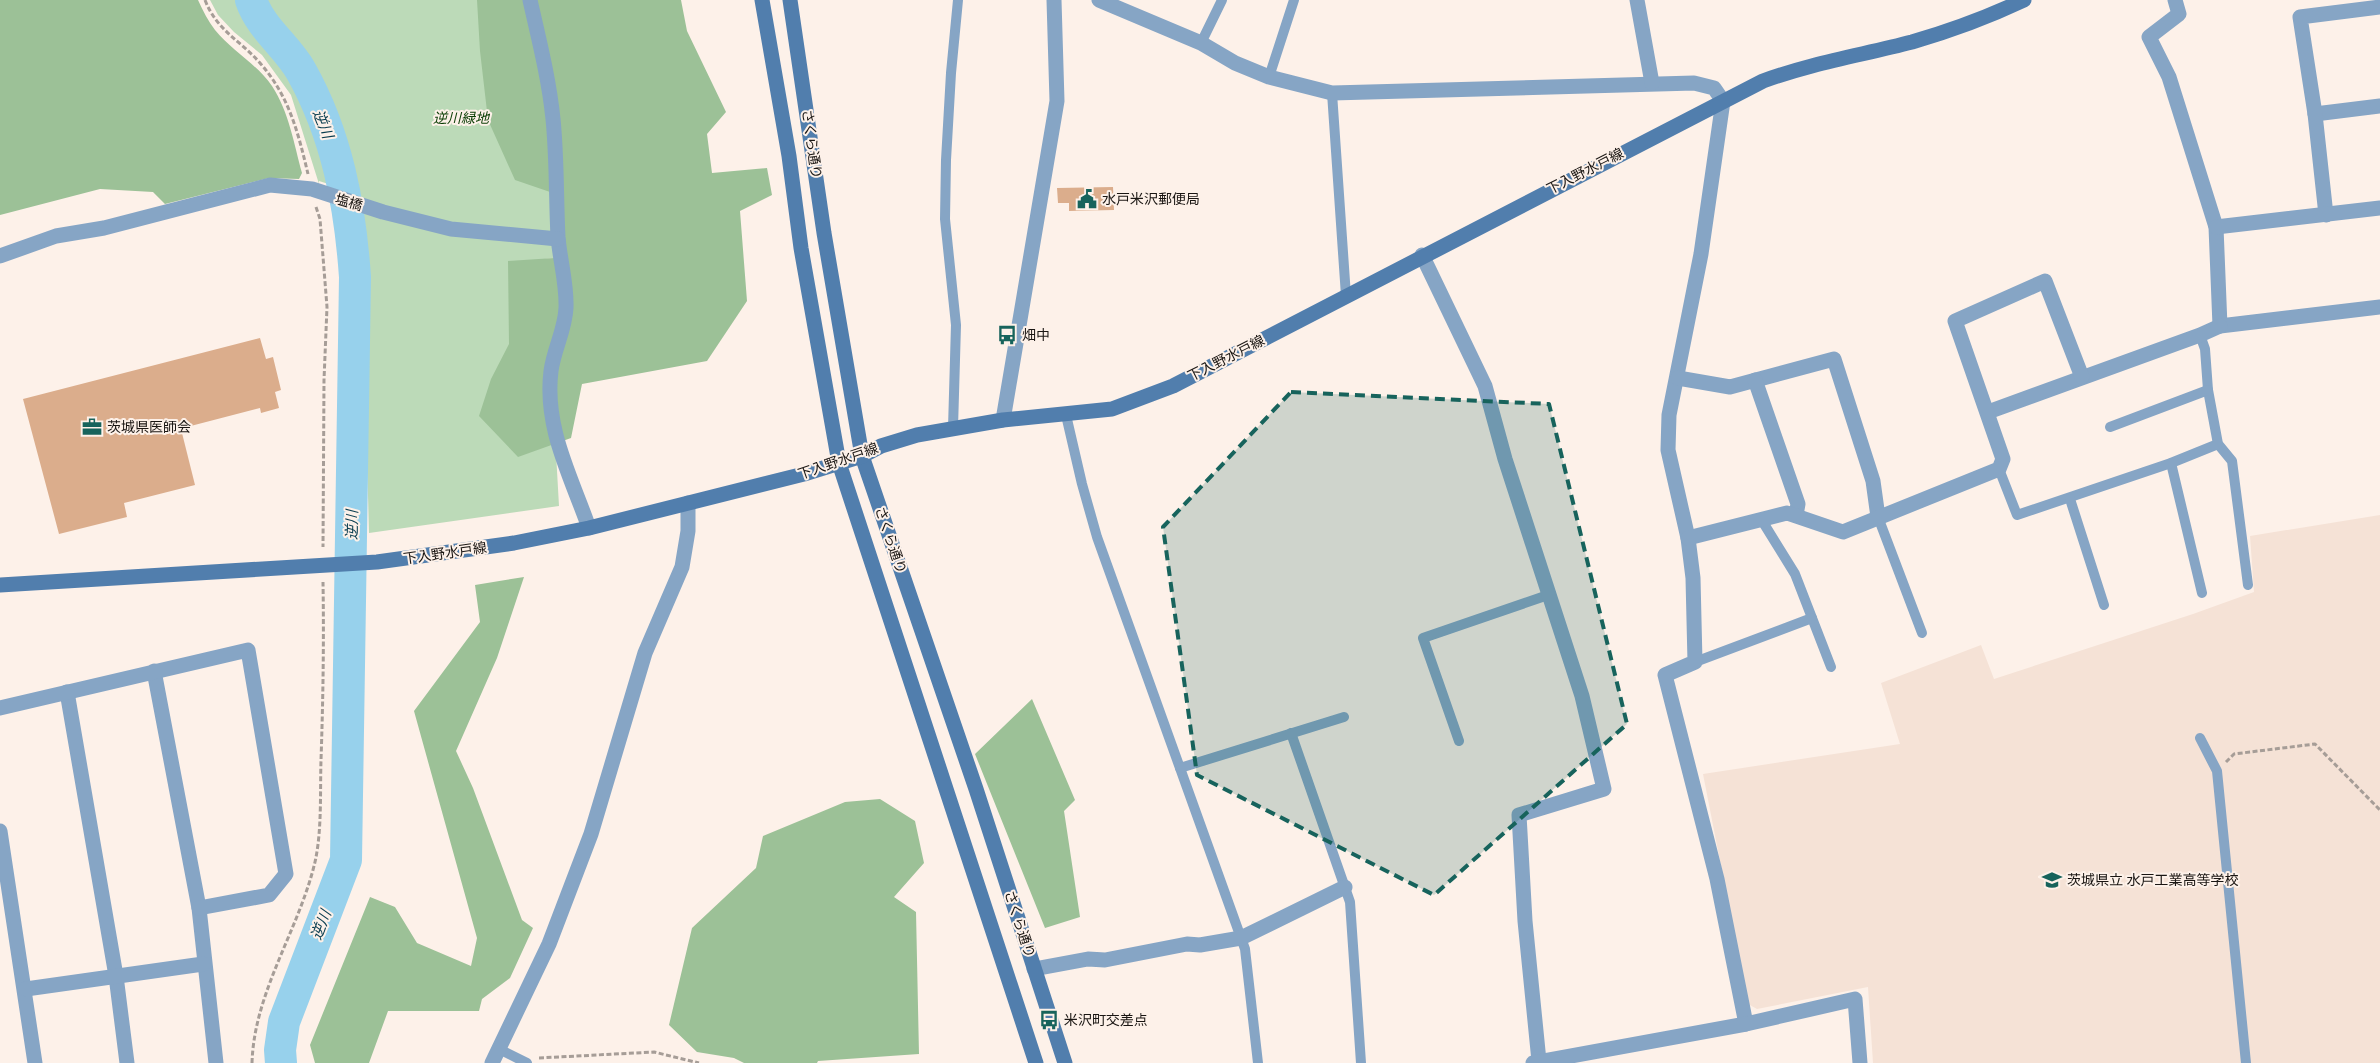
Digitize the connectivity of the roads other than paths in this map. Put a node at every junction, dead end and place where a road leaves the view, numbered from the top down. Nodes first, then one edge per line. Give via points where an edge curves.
1 (530, 0) edge
2 (762, 0) edge
3 (790, 0) edge
4 (958, 0) edge
5 (1054, 0) edge
6 (1099, 0) edge
7 (1222, 0) edge
8 (1294, 0) edge
9 (1637, 0) edge
10 (2024, 0) edge
11 (2175, 0) edge
12 (2340, 6) edge
13 (2380, 7) edge
14 (1201, 43) junction
15 (1269, 77) junction
16 (1652, 83) junction
17 (1332, 93) junction
18 (1723, 101) junction
19 (2380, 106) edge
20 (2315, 114) junction
21 (2380, 208) edge
22 (2326, 215) junction
23 (2216, 228) junction
24 (558, 239) junction
25 (1422, 255) junction
26 (0, 256) edge
27 (1346, 296) junction
28 (2380, 306) edge
29 (2220, 326) junction
30 (2200, 335) junction
31 (2082, 376) junction
32 (1678, 378) junction
33 (1755, 380) junction
34 (2208, 390) junction
35 (1988, 412) junction
36 (1066, 414) junction
37 (1003, 420) junction
38 (2110, 427) dead end
39 (953, 428) junction
40 (2218, 444) junction
41 (862, 456) junction
42 (839, 463) junction
43 (2171, 463) junction
44 (1999, 469) junction
45 (2070, 499) junction
46 (688, 503) junction
47 (1796, 515) junction
48 (1878, 517) junction
49 (1760, 519) junction
50 (589, 528) junction
51 (1688, 538) junction
52 (0, 585) edge
53 (2248, 585) dead end
54 (2202, 593) dead end
55 (1551, 594) junction
56 (2104, 605) dead end
57 (1812, 618) junction
58 (1922, 632) dead end
59 (1695, 662) junction
60 (1831, 667) dead end
61 (154, 671) junction
62 (67, 692) junction
63 (0, 708) edge
64 (1344, 717) dead end
65 (1291, 734) junction
66 (2200, 738) dead end
67 (1459, 741) dead end
68 (1180, 768) junction
69 (0, 831) edge
70 (1345, 887) junction
71 (5, 890) edge
72 (198, 908) junction
73 (1242, 938) junction
74 (203, 964) junction
75 (1034, 969) junction
76 (116, 976) junction
77 (26, 989) junction
78 (1746, 1024) junction
79 (499, 1049) junction
80 (525, 1061) edge
81 (1536, 1062) edge
82 (36, 1063) edge
83 (127, 1063) edge
84 (216, 1063) edge
85 (492, 1063) edge
86 (1036, 1063) edge
87 (1065, 1063) edge
88 (1258, 1063) edge
89 (1361, 1063) edge
90 (1860, 1063) edge
91 (2246, 1063) edge

1 - 24 street via 553,120
2 - 42 street, さくら通り
3 - 41 street, さくら通り via 824,233
4 - 39 lane via 950,73 945,190 956,325
5 - 37 street via 1057,101
6 - 14 street
7 - 14 lane
8 - 15 lane
9 - 16 street
10 - 18 street, 下入野水戸線 via 1981,19 1912,42 1794,69 1763,80
11 - 23 street via 2178,14 2149,37 2169,77
12 - 13 street
12 - 20 street via 2300,17
14 - 15 street
15 - 17 street
16 - 17 street
16 - 18 street via 1694,83 1714,88
17 - 27 lane
18 - 25 street, 下入野水戸線
18 - 32 street
19 - 20 street
20 - 22 street
21 - 22 street
22 - 23 street
23 - 29 street
24 - 26 street, 塩橋 via 451,229 317,192 270,185 104,228 56,236
24 - 50 street via 566,309 551,372 552,416 563,461
25 - 27 street, 下入野水戸線
25 - 55 street via 1485,386 1505,459
27 - 36 street, 下入野水戸線 via 1141,400 1112,409
28 - 29 street
29 - 30 street
30 - 31 street
30 - 34 lane via 2205,349
31 - 35 street
31 - 35 street via 2044,281 1955,321
32 - 33 street via 1730,387
32 - 51 street via 1670,415 1668,450
33 - 47 street via 1798,504
33 - 48 street via 1834,359 1873,481
34 - 38 lane
34 - 40 lane
35 - 44 street via 2003,459
36 - 37 street, 下入野水戸線
36 - 68 lane via 1097,537
37 - 39 street, 下入野水戸線
39 - 41 street, 下入野水戸線 via 891,443
40 - 43 lane
40 - 53 lane via 2232,461
41 - 42 street, 下入野水戸線
41 - 75 street, さくら通り
42 - 46 street, 下入野水戸線
42 - 86 street, さくら通り
43 - 45 lane
43 - 54 lane
44 - 45 lane via 2017,515
44 - 48 street
45 - 56 lane
46 - 50 street, 下入野水戸線
46 - 79 street via 688,531 682,567 645,653 592,834 549,944
47 - 48 street via 1843,532
47 - 49 street via 1787,512
48 - 58 lane
49 - 51 street
49 - 57 lane via 1795,574
50 - 52 street, 下入野水戸線 via 514,543 377,562
51 - 59 street via 1693,578
55 - 67 lane via 1423,638
55 - 81 street via 1582,696 1604,789 1519,815
57 - 59 lane
57 - 60 lane
59 - 78 street via 1665,675 1717,879
61 - 62 street
61 - 72 street
61 - 72 street via 248,650 286,874 269,895
62 - 63 street
62 - 76 street
64 - 65 lane
65 - 68 lane
65 - 70 lane
66 - 91 lane via 2217,771
68 - 73 lane
69 - 71 street
70 - 73 street
70 - 89 lane via 1350,902
71 - 77 street
72 - 74 street
73 - 75 street
73 - 88 lane
74 - 76 street
74 - 84 street
75 - 87 street, さくら通り
76 - 77 street
76 - 83 street
77 - 82 street
78 - 81 street
78 - 90 street via 1856,999
79 - 80 lane
79 - 85 street

